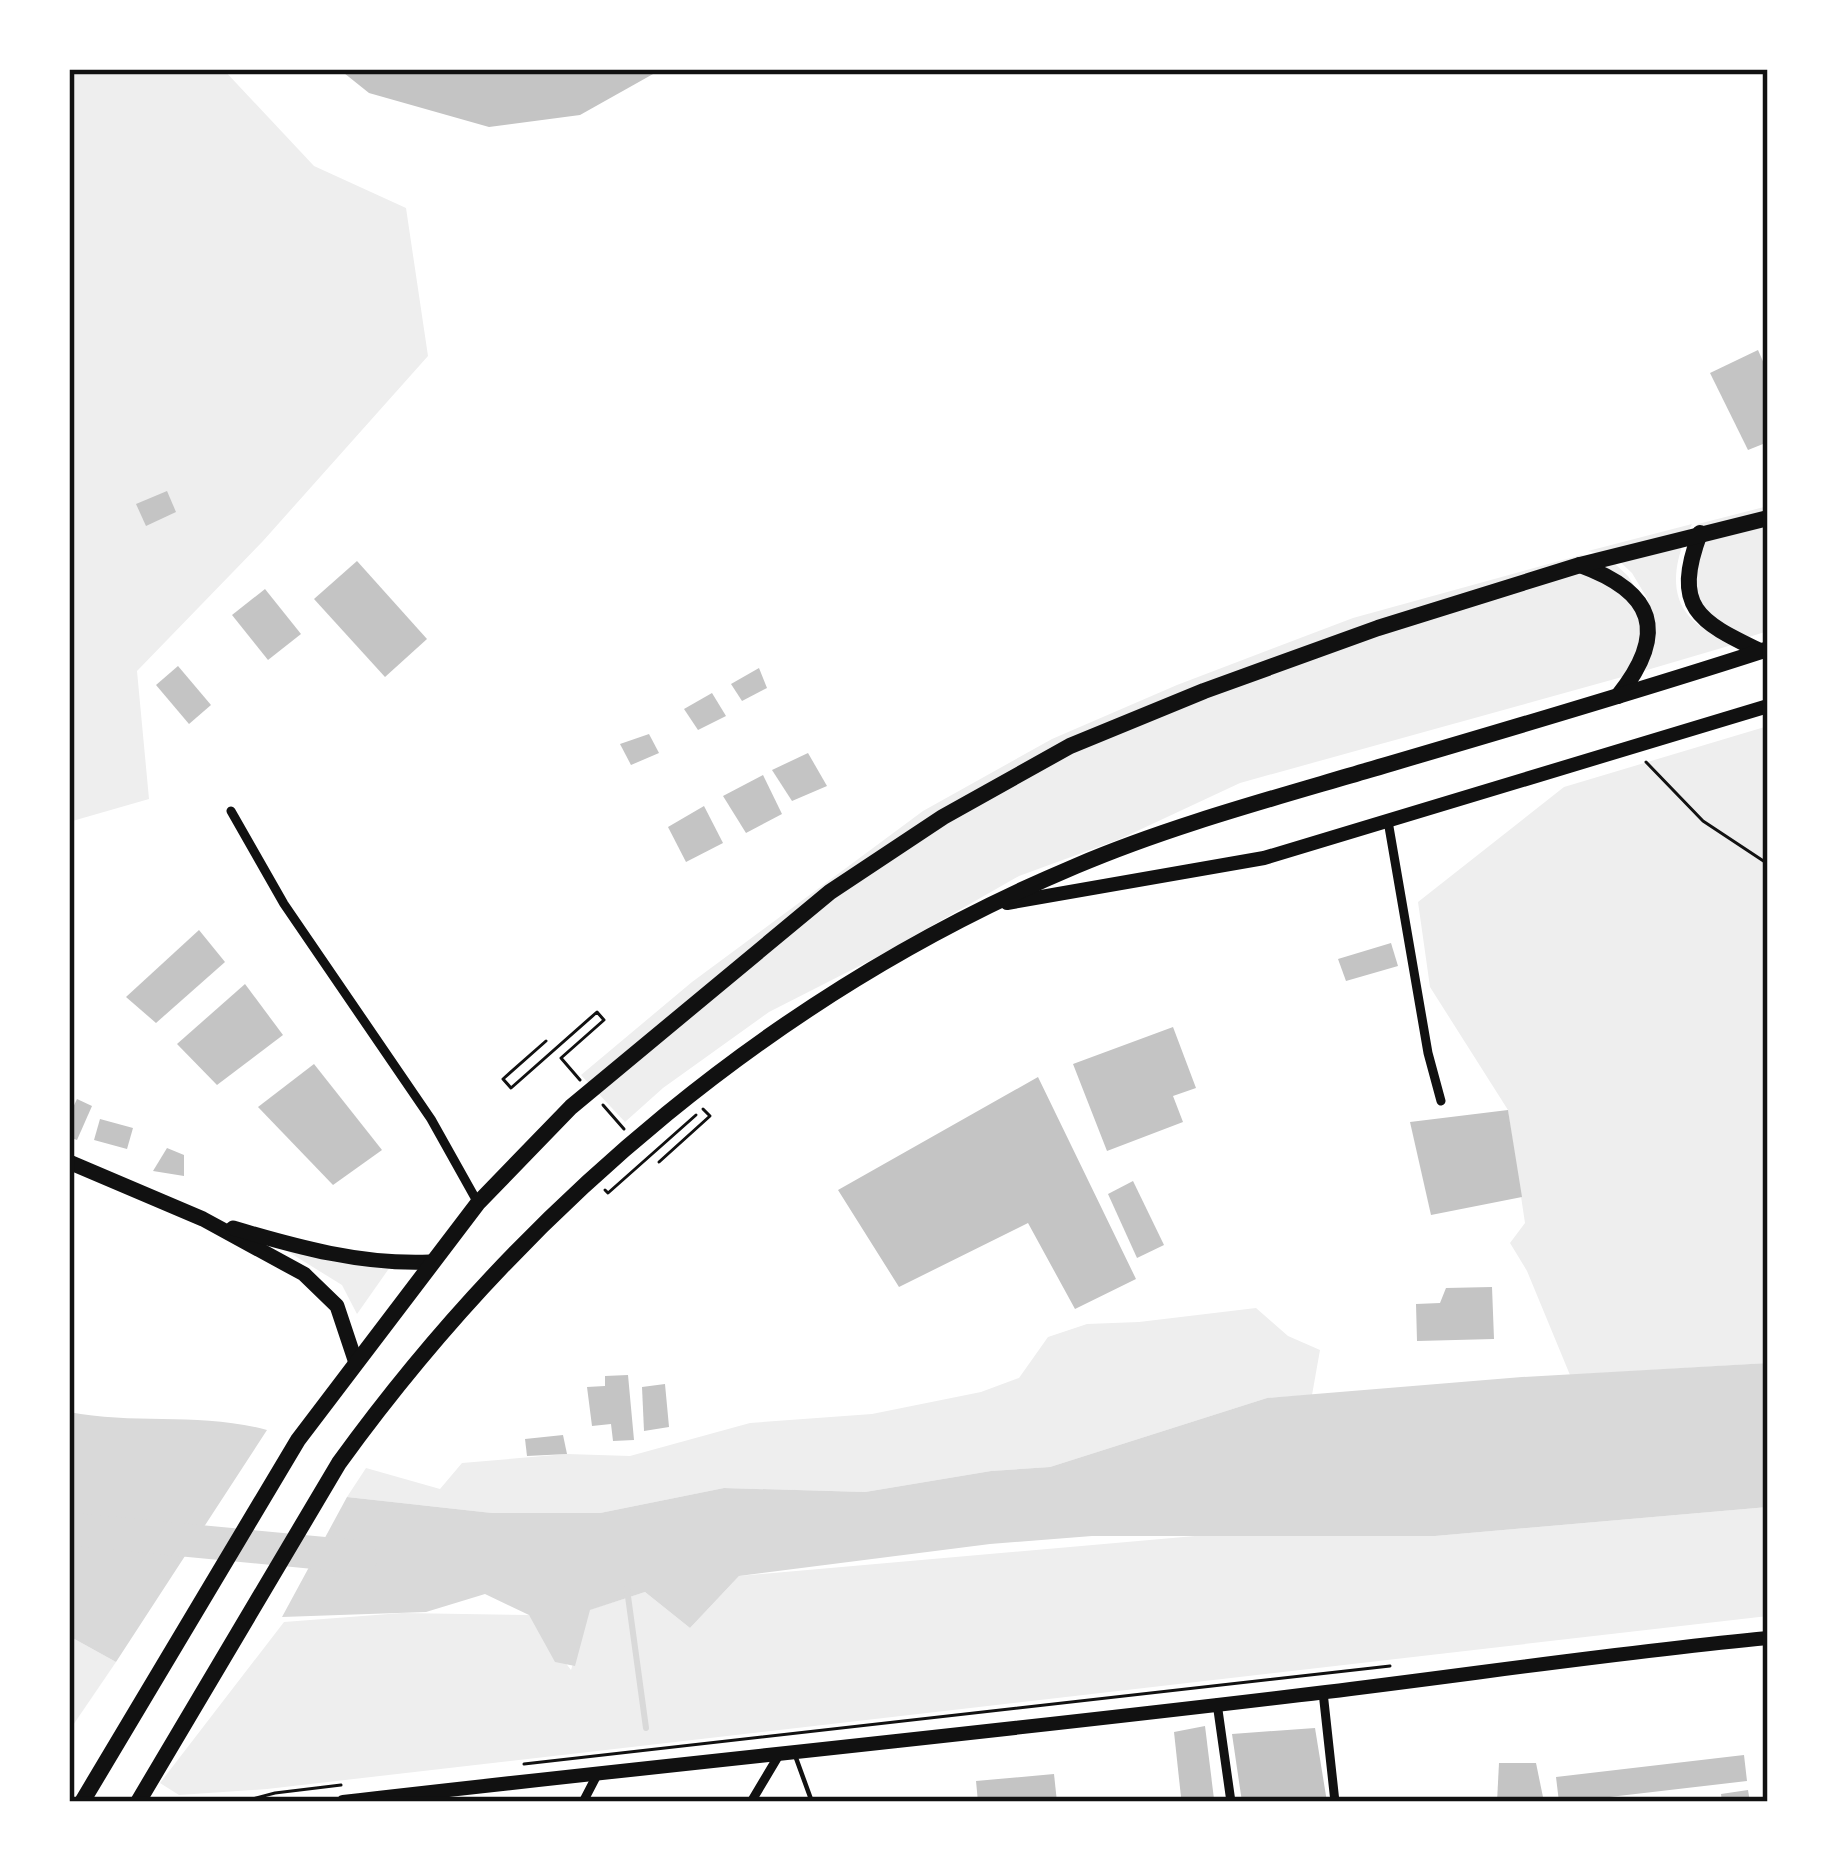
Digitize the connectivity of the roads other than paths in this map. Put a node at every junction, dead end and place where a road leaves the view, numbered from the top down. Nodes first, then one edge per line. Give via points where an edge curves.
1 (1768, 518) edge
2 (1700, 533) junction
3 (1580, 565) junction
4 (1764, 650) edge
5 (1618, 696) junction
6 (1768, 706) edge
7 (231, 811) dead end
8 (1388, 820) junction
9 (990, 906) junction
10 (1441, 1101) dead end
11 (69, 1162) edge
12 (478, 1203) junction
13 (203, 1219) junction
14 (430, 1262) junction
15 (356, 1363) junction
16 (1768, 1638) edge
17 (1323, 1692) junction
18 (1217, 1703) junction
19 (787, 1754) junction
20 (596, 1777) junction
21 (409, 1798) edge
22 (82, 1802) edge
23 (138, 1802) edge
24 (343, 1802) edge
25 (583, 1802) edge
26 (751, 1802) edge
27 (812, 1802) edge
28 (1231, 1802) edge
29 (1335, 1802) edge

1 - 2 highway
2 - 3 highway
2 - 4 highway via 1688,580 1692,602 1711,627
3 - 5 highway via 1630,590 1648,617 1644,657
3 - 12 highway via 1204,692 1070,746 943,817 830,892 682,1012
4 - 5 highway
5 - 9 highway via 1132,844
6 - 8 main road
7 - 12 street
8 - 9 main road via 1222,868
8 - 10 street
9 - 23 highway via 767,1036 657,1120 500,1267 339,1463
11 - 13 main road
12 - 14 highway
13 - 14 main road via 352,1258
13 - 15 main road via 325,1290
14 - 15 highway
15 - 22 highway via 298,1440
16 - 17 main road
17 - 18 main road
17 - 29 street
18 - 19 main road
18 - 28 street
19 - 20 main road
19 - 26 street
19 - 27 lane
20 - 21 main road
20 - 25 street
21 - 24 main road

